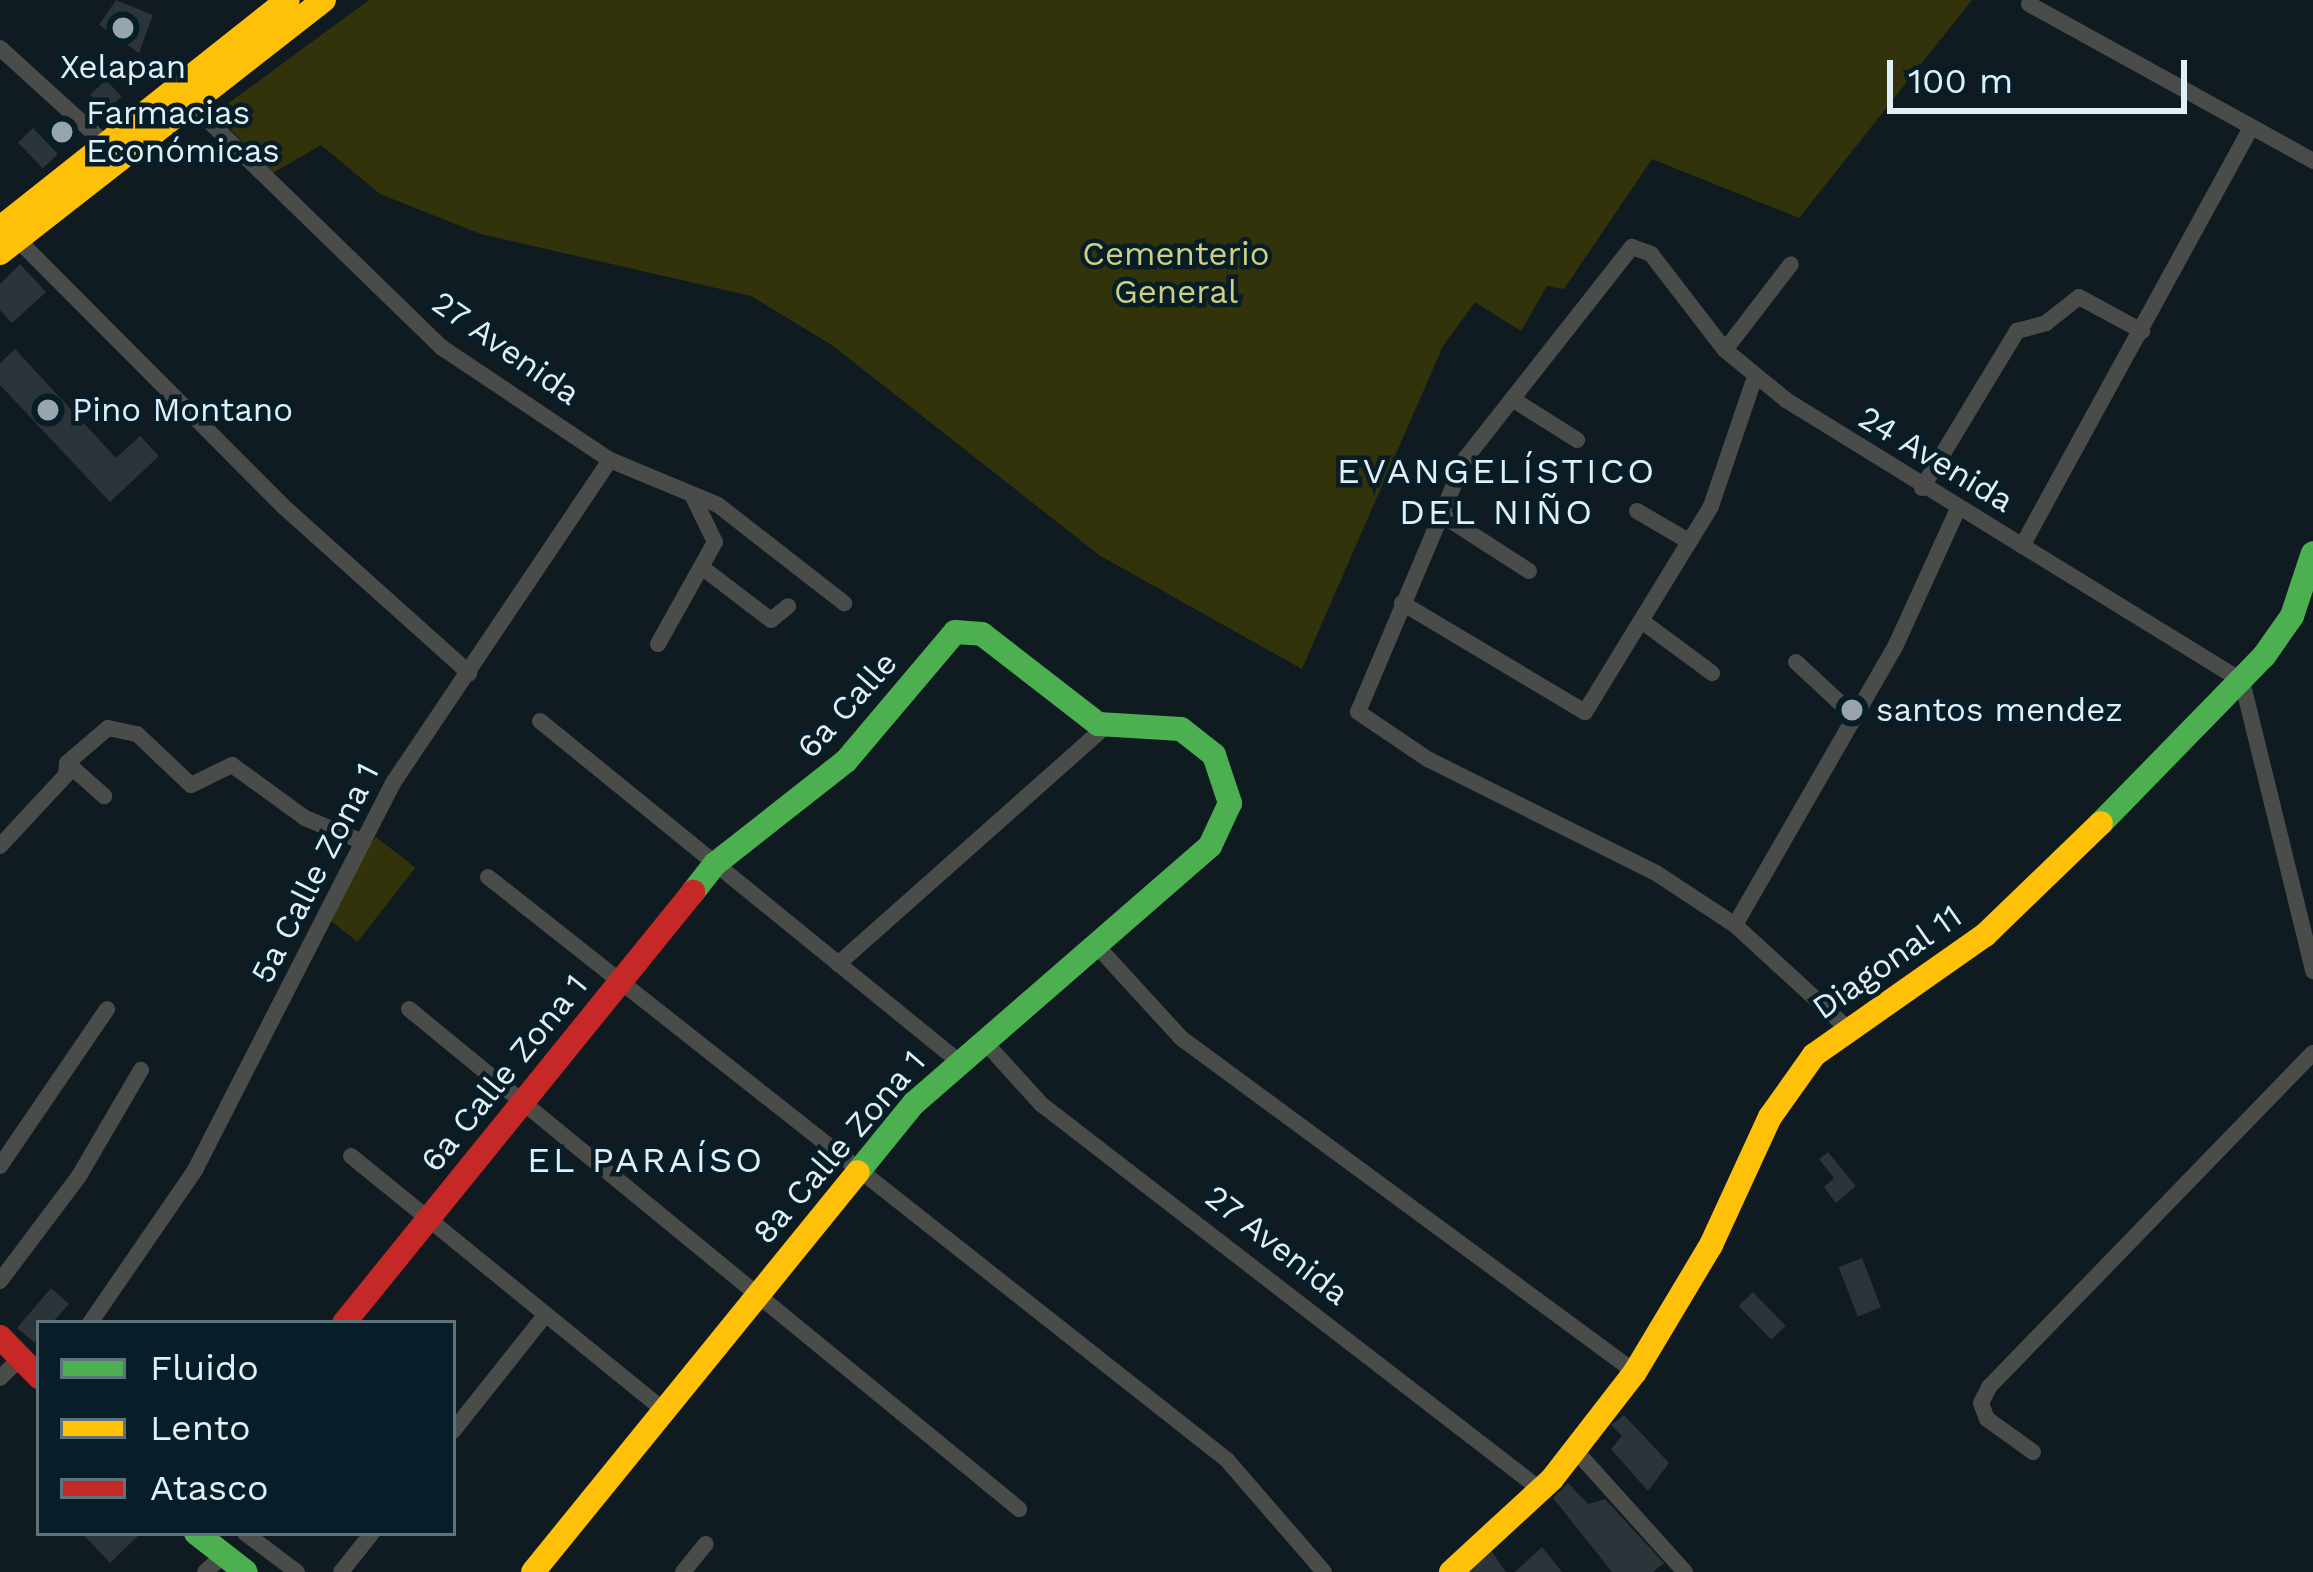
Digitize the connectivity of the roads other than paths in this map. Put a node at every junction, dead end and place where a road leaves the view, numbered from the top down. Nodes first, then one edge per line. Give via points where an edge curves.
1 (288, 0) edge
2 (324, 0) edge
3 (2029, 4) dead end
4 (0, 48) edge
5 (180, 94) junction
6 (2251, 127) junction
7 (110, 148) junction
8 (2313, 161) edge
9 (5, 236) edge
10 (1791, 264) dead end
11 (2142, 331) junction
12 (1725, 350) junction
13 (1755, 377) junction
14 (1512, 399) junction
15 (1577, 440) dead end
16 (610, 460) junction
17 (1922, 488) junction
18 (693, 497) junction
19 (1958, 509) junction
20 (1637, 511) dead end
21 (1439, 513) junction
22 (1690, 542) junction
23 (2022, 546) junction
24 (2313, 553) edge
25 (704, 568) junction
26 (1529, 571) dead end
27 (844, 603) dead end
28 (1402, 603) junction
29 (788, 606) dead end
30 (1643, 622) junction
31 (658, 644) dead end
32 (1796, 662) dead end
33 (1712, 673) dead end
34 (469, 674) junction
35 (2242, 681) junction
36 (1856, 718) junction
37 (540, 722) dead end
38 (1106, 727) junction
39 (67, 763) junction
40 (104, 796) dead end
41 (363, 842) junction
42 (0, 846) edge
43 (715, 864) junction
44 (488, 877) dead end
45 (2306, 906) edge
46 (1735, 925) junction
47 (1095, 944) junction
48 (838, 964) junction
49 (2313, 971) edge
50 (619, 982) junction
51 (107, 1009) dead end
52 (409, 1010) dead end
53 (1846, 1027) junction
54 (983, 1040) junction
55 (2313, 1053) edge
56 (958, 1061) junction
57 (141, 1070) dead end
58 (523, 1101) junction
59 (352, 1156) dead end
60 (0, 1166) edge
61 (854, 1173) junction
62 (428, 1220) junction
63 (0, 1281) edge
64 (760, 1292) junction
65 (546, 1315) junction
66 (91, 1320) edge
67 (346, 1320) edge
68 (0, 1337) edge
69 (21, 1358) junction
70 (1635, 1372) junction
71 (36, 1374) edge
72 (0, 1378) edge
73 (664, 1411) junction
74 (456, 1427) edge
75 (1576, 1451) junction
76 (2033, 1452) dead end
77 (1541, 1490) junction
78 (1019, 1509) dead end
79 (198, 1536) edge
80 (249, 1536) edge
81 (370, 1536) edge
82 (706, 1544) dead end
83 (214, 1564) edge
84 (246, 1572) edge
85 (297, 1572) edge
86 (341, 1572) edge
87 (533, 1572) edge
88 (683, 1572) edge
89 (1324, 1572) edge
90 (1451, 1572) edge
91 (1685, 1572) edge

1 - 5 street
2 - 5 street
3 - 6 street
4 - 7 street
5 - 7 street
5 - 16 street, 27 Avenida via 410,322
6 - 8 street
6 - 11 street
7 - 9 street
9 - 34 street
10 - 12 street
11 - 17 street via 2079,297 2046,323 2017,331
11 - 23 street
12 - 13 street, 24 Avenida
12 - 14 street, 24 Avenida via 1637,245
13 - 17 street, 24 Avenida
13 - 22 street via 1720,488
14 - 15 street
14 - 21 street via 1481,432
16 - 18 street, 27 Avenida
16 - 34 street, 5a Calle Zona 1
17 - 19 street, 24 Avenida
18 - 25 street via 714,528
18 - 27 street, 27 Avenida via 732,514
19 - 23 street, 24 Avenida
19 - 36 street
20 - 22 street
21 - 26 street
21 - 28 street
22 - 30 street
23 - 35 street, 24 Avenida
24 - 35 street, Diagonal 11 via 2292,616
25 - 29 street via 770,620
25 - 31 street
28 - 30 street via 1585,712
28 - 46 street via 1358,712 1429,760 1644,866
30 - 33 street
32 - 36 street
34 - 41 street, 5a Calle Zona 1
35 - 45 street
35 - 53 street, Diagonal 11 via 1985,935
36 - 46 street
37 - 43 street
38 - 43 street, 6a Calle via 965,629 829,777
38 - 47 street, 8a Calle Zona 1 via 1181,729 1214,755 1230,803 1210,847
38 - 48 street
39 - 40 street
39 - 41 street via 108,728 129,731 196,786 232,765 305,818
39 - 42 street via 66,775
41 - 66 street, 5a Calle Zona 1 via 195,1170
43 - 48 street
43 - 50 street, 6a Calle Zona 1
44 - 50 street
45 - 49 street
46 - 53 street
47 - 54 street, 8a Calle Zona 1
47 - 70 street via 1168,1027
48 - 56 street
50 - 58 street, 6a Calle Zona 1
50 - 61 street
51 - 60 street
52 - 58 street
53 - 70 street, Diagonal 11 via 1814,1055 1770,1118 1711,1245
54 - 56 street, 8a Calle Zona 1
54 - 77 street, 27 Avenida via 1041,1104
55 - 76 street via 1984,1395 1987,1420
56 - 61 street, 8a Calle Zona 1
57 - 63 street via 79,1176
58 - 62 street, 6a Calle Zona 1
58 - 64 street
59 - 62 street
61 - 64 street, 8a Calle Zona 1
61 - 89 street via 1237,1469
62 - 65 street
62 - 67 street, 6a Calle Zona 1
64 - 73 street, 8a Calle Zona 1
64 - 78 street
65 - 73 street
65 - 74 street
68 - 69 street
69 - 71 street
69 - 72 street
70 - 75 street, Diagonal 11
73 - 87 street, 8a Calle Zona 1
75 - 77 street, Diagonal 11
75 - 91 street
77 - 90 street, Diagonal 11
79 - 83 street
80 - 85 street
81 - 86 street
82 - 88 street
83 - 84 street

